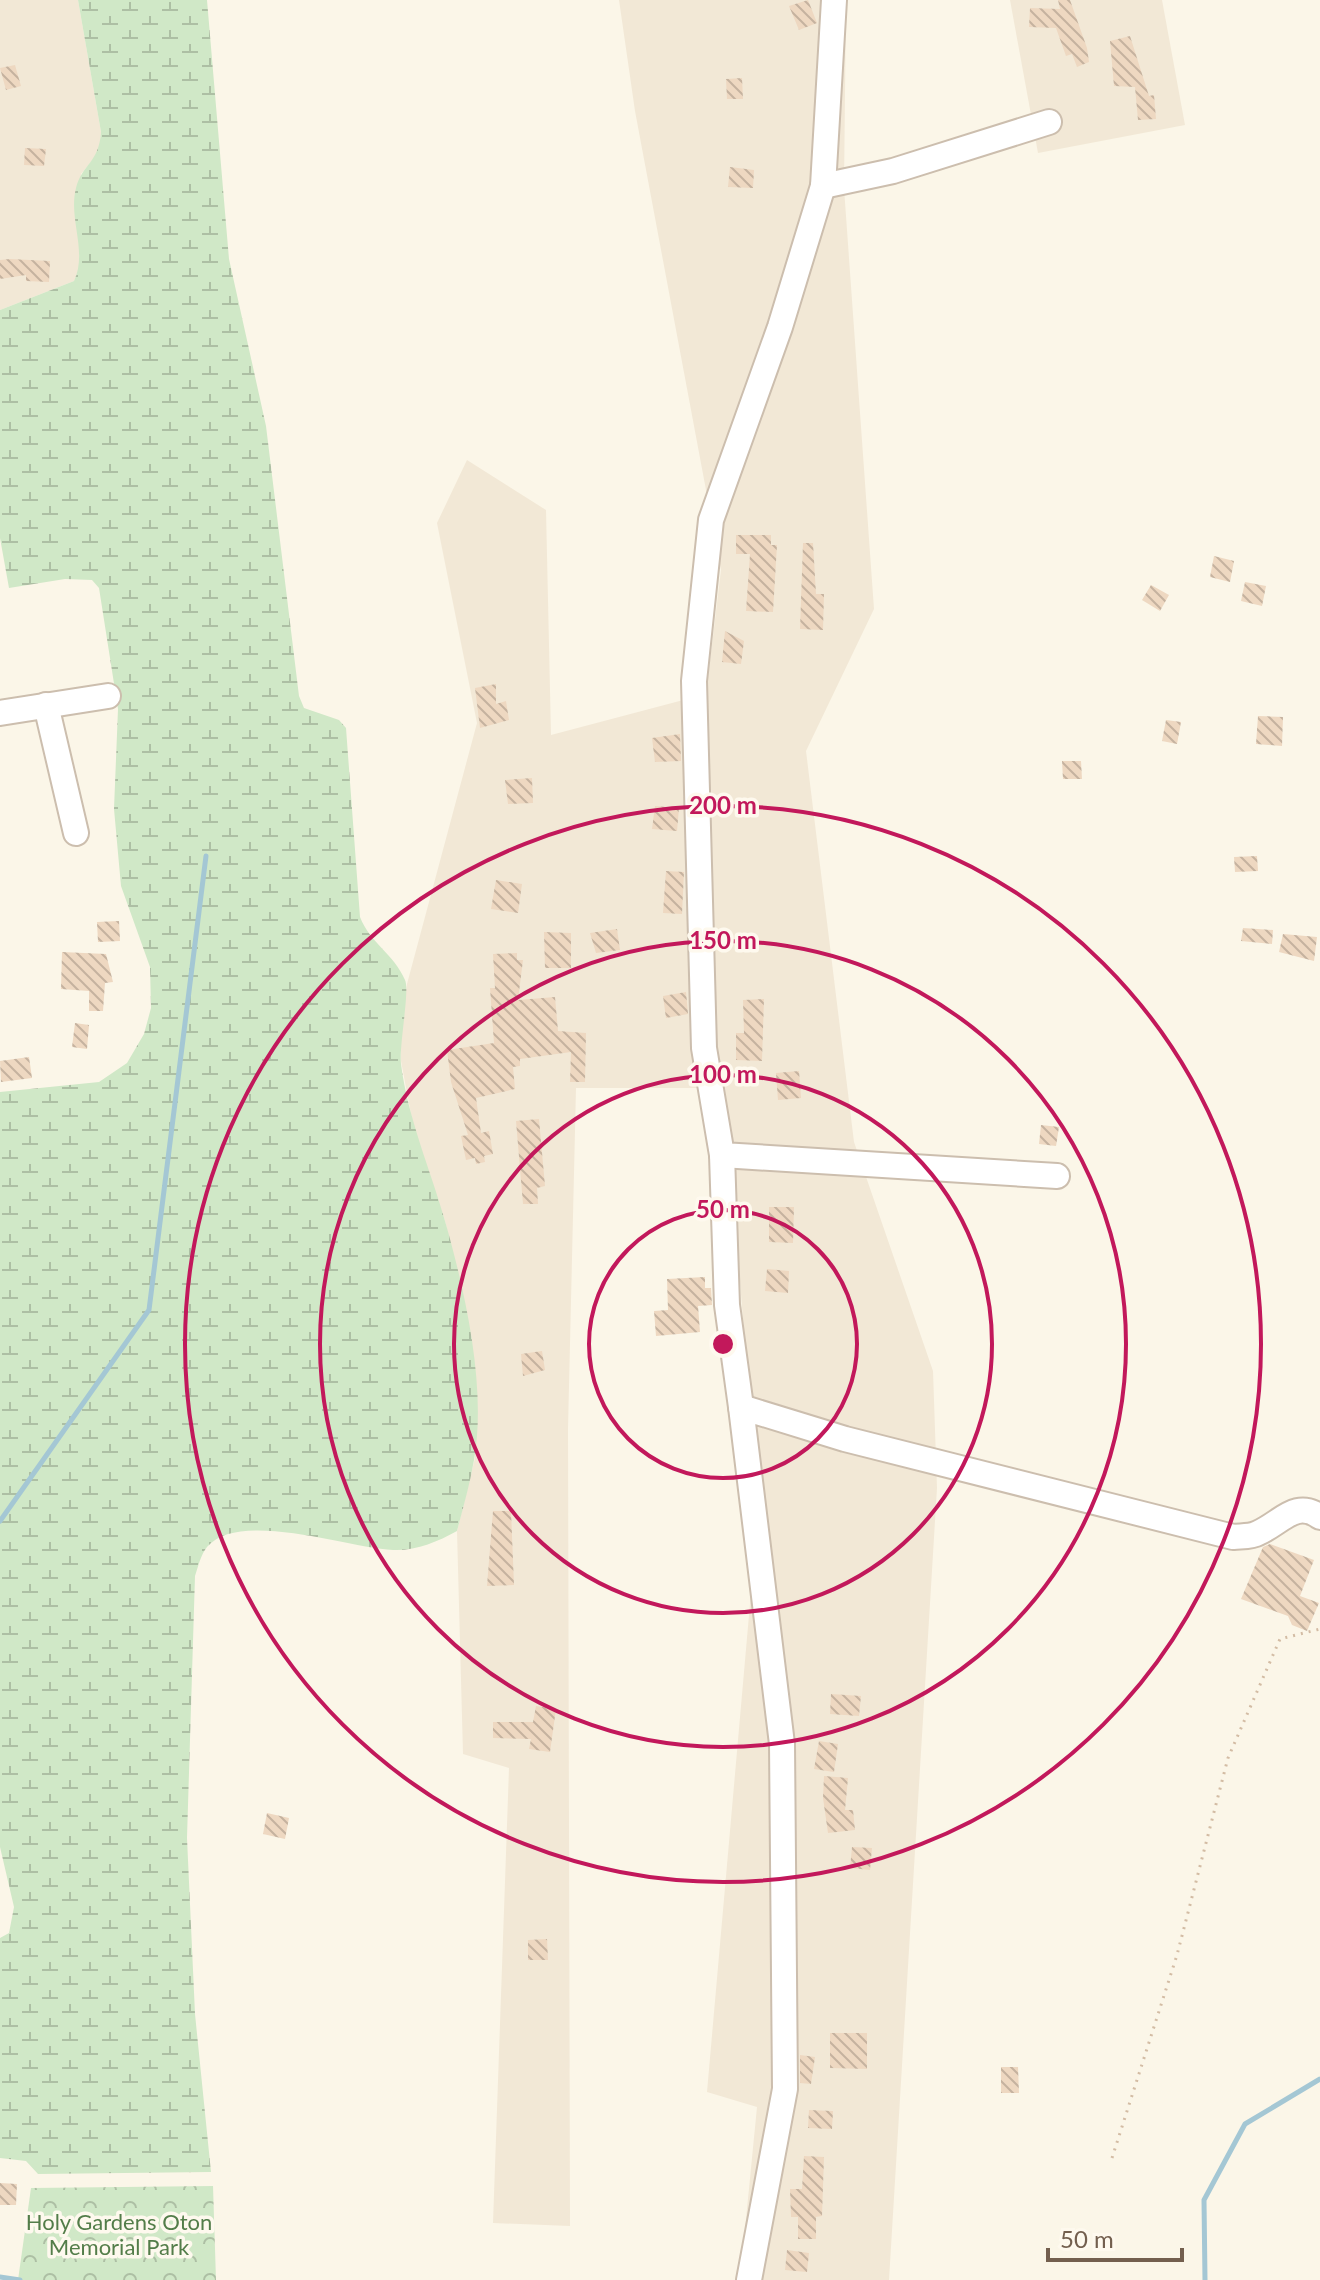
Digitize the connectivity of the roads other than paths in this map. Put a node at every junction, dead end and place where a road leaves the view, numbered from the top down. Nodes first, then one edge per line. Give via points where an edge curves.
1 (834, 0) edge
2 (1049, 122) dead end
3 (823, 186) junction
4 (108, 696) dead end
5 (46, 705) junction
6 (0, 713) edge
7 (76, 833) dead end
8 (722, 1155) junction
9 (1057, 1176) dead end
10 (741, 1407) junction
11 (1320, 1517) edge
12 (749, 2280) edge

1 - 3 street
2 - 3 street via 893,171
3 - 8 street via 780,327 711,520 694,681 704,1048
4 - 5 street
5 - 6 street
5 - 7 street
8 - 9 street
8 - 10 street via 727,1305
10 - 11 street via 845,1439 1233,1537 1259,1533 1301,1509
10 - 12 street via 783,1775 785,2089

